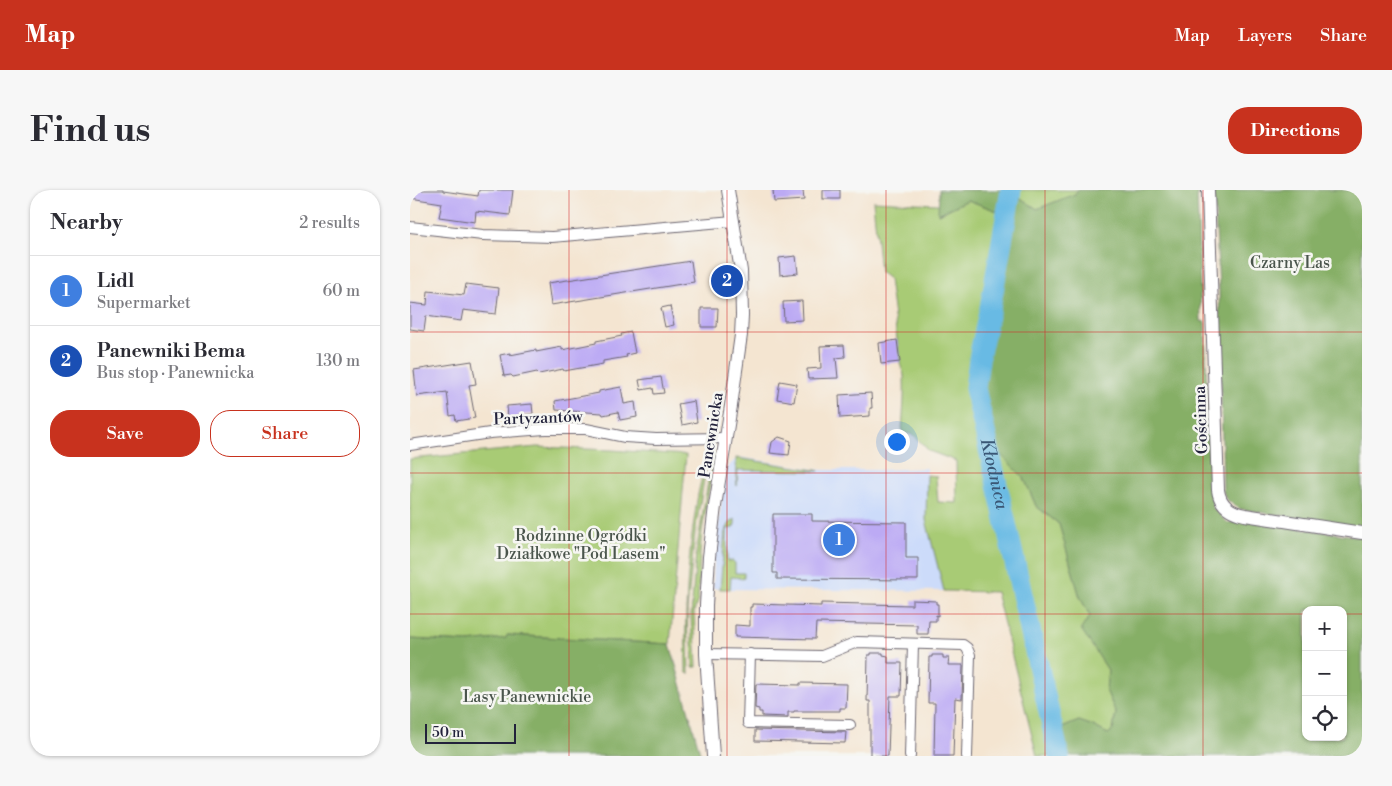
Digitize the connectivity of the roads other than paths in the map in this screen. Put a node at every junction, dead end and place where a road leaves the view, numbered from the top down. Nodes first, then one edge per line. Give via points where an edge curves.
1 (728, 190) edge
2 (1208, 190) edge
3 (733, 221) junction
4 (410, 226) edge
5 (726, 438) junction
6 (410, 445) edge
7 (1362, 532) edge
8 (913, 644) junction
9 (706, 654) junction
10 (750, 654) junction
11 (850, 725) dead end
12 (713, 756) edge
13 (910, 756) edge
14 (967, 756) edge

1 - 3 street, Panewnicka
2 - 7 street, Gościnna via 1220,500 1237,514
3 - 4 street via 552,237 483,235
3 - 5 street, Panewnicka via 741,270 742,325
5 - 6 street, Partyzantów via 656,439 586,429 545,428
5 - 9 street, Panewnicka via 709,558
8 - 10 street via 857,642 822,656
8 - 13 street
8 - 14 street via 963,645 967,648 970,655
9 - 10 street
9 - 12 street, Panewnicka
10 - 11 street via 748,723

